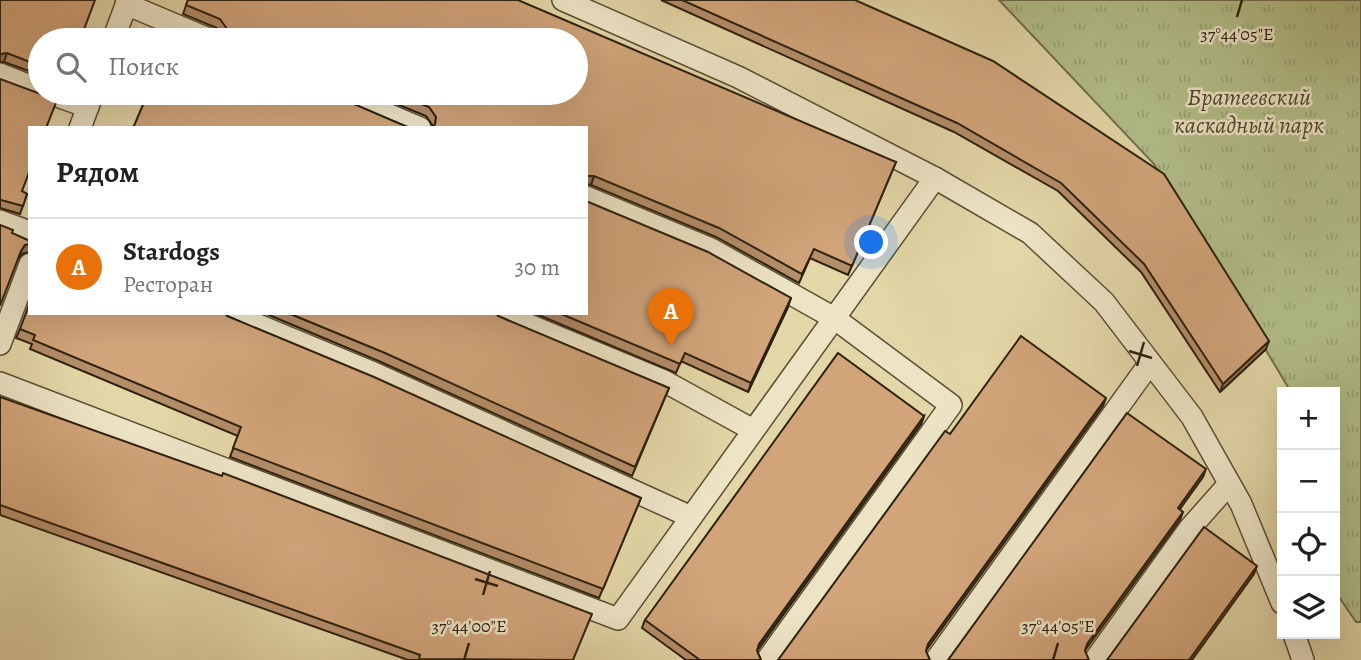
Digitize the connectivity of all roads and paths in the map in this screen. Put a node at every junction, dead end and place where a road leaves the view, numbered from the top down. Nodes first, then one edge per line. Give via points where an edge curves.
1 (563, 0) edge
2 (127, 2) edge
3 (117, 28) edge
4 (184, 28) edge
5 (0, 74) edge
6 (28, 84) edge
7 (89, 105) edge
8 (365, 105) edge
9 (81, 126) edge
10 (415, 126) edge
11 (935, 178) junction
12 (588, 198) edge
13 (0, 220) edge
14 (28, 231) edge
15 (28, 269) edge
16 (234, 315) edge
17 (505, 315) edge
18 (834, 318) junction
19 (0, 344) edge
20 (1150, 363) junction
21 (0, 383) edge
22 (753, 430) junction
23 (1229, 484) junction
24 (691, 517) junction
25 (1277, 591) edge
26 (1296, 639) edge
27 (767, 660) edge
28 (936, 660) edge
29 (1095, 660) edge
30 (1303, 660) edge

1 - 11 lane via 738,77
2 - 3 lane
2 - 4 lane
5 - 6 lane
7 - 9 lane
8 - 10 lane
11 - 18 lane
11 - 20 lane via 1030,233 1104,302
12 - 18 lane via 711,249
13 - 14 lane
15 - 19 lane
16 - 24 lane
17 - 22 lane via 664,381
18 - 22 lane
18 - 27 lane via 951,405
20 - 23 lane via 1192,417
20 - 28 lane
21 - 24 lane via 618,619
22 - 24 lane
23 - 25 lane
23 - 29 lane via 1190,528
26 - 30 lane

